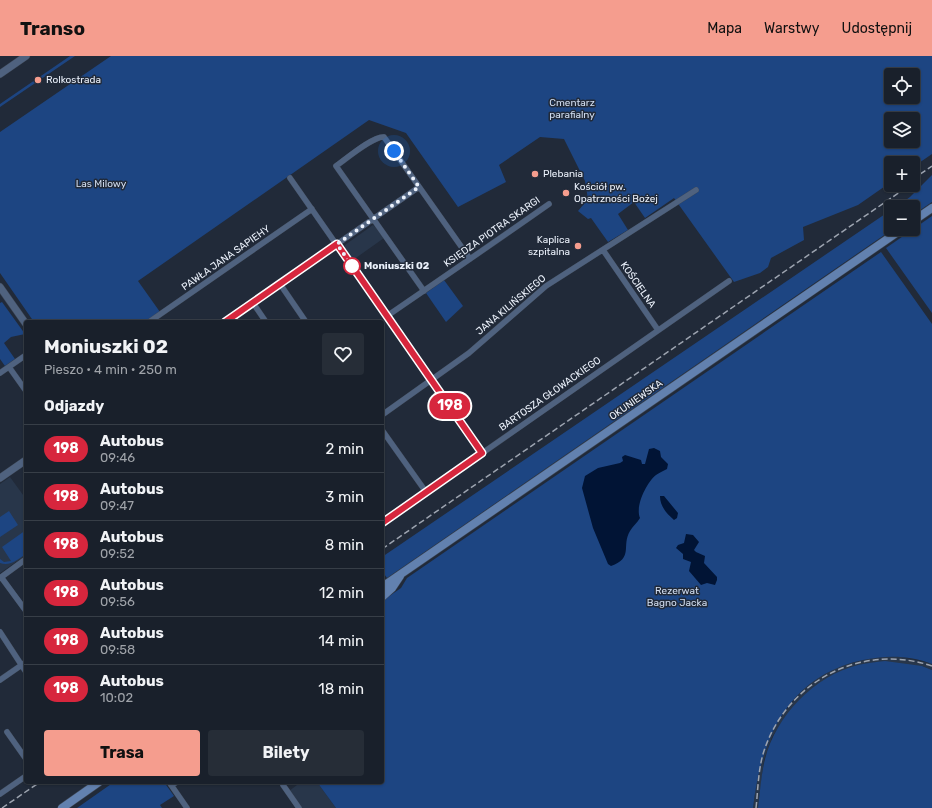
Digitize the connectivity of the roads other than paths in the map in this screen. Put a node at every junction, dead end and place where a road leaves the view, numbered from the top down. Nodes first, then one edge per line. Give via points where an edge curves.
1 (26, 56) edge
2 (0, 74) edge
3 (290, 178) dead end
4 (419, 187) junction
5 (696, 190) dead end
6 (549, 204) dead end
7 (932, 208) edge
8 (312, 209) junction
9 (920, 216) edge
10 (374, 219) junction
11 (892, 236) edge
12 (337, 244) junction
13 (603, 250) junction
14 (470, 259) junction
15 (729, 281) dead end
16 (280, 284) junction
17 (0, 287) edge
18 (424, 291) junction
19 (253, 303) junction
20 (387, 316) junction
21 (152, 320) edge
22 (228, 320) edge
23 (265, 320) edge
24 (305, 320) edge
25 (24, 321) edge
26 (658, 330) junction
27 (24, 356) edge
28 (9, 367) junction
29 (0, 373) edge
30 (431, 380) junction
31 (24, 388) edge
32 (384, 414) edge
33 (384, 433) edge
34 (482, 453) junction
35 (24, 461) edge
36 (0, 478) edge
37 (426, 492) junction
38 (384, 519) edge
39 (24, 560) edge
40 (401, 574) junction
41 (1, 577) edge
42 (384, 586) edge
43 (384, 594) edge
44 (24, 608) edge
45 (0, 632) edge
46 (24, 664) edge
47 (0, 680) edge
48 (7, 732) dead end
49 (24, 756) edge
50 (24, 777) edge
51 (96, 784) edge
52 (170, 784) edge
53 (284, 784) edge
54 (0, 794) edge
55 (62, 808) edge
56 (187, 808) edge
57 (299, 808) edge

1 - 2 street
3 - 8 street
4 - 10 street
4 - 10 street via 382,136 336,166
4 - 14 street
5 - 13 street, JANA KILIŃSKIEGO
6 - 14 street, KSIĘDZA PIOTRA SKARGI
7 - 9 main road
8 - 12 street
8 - 21 street, PAWŁA JANA SAPIEHY
10 - 12 street
10 - 18 street
11 - 40 main road, OKUNIEWSKA
12 - 16 street
12 - 20 street
13 - 26 street, KOŚCIELNA
13 - 30 street, JANA KILIŃSKIEGO via 546,286 469,353
14 - 18 street, KSIĘDZA PIOTRA SKARGI
15 - 26 street, BARTOSZA GŁOWACKIEGO
16 - 19 street
16 - 24 street
17 - 25 street
18 - 20 street, KSIĘDZA PIOTRA SKARGI
19 - 22 street
19 - 23 street
20 - 30 street
26 - 34 street, BARTOSZA GŁOWACKIEGO
27 - 28 street
28 - 29 street
28 - 31 street
30 - 32 street, JANA KILIŃSKIEGO
30 - 34 street
33 - 37 street
34 - 37 street, BARTOSZA GŁOWACKIEGO
35 - 36 street
37 - 38 street, BARTOSZA GŁOWACKIEGO
39 - 41 street
40 - 42 main road, OKUNIEWSKA
40 - 43 main road via 392,588
41 - 44 street
45 - 46 street
46 - 47 street
48 - 49 street
50 - 54 street
51 - 55 main road
52 - 56 street
53 - 57 street

